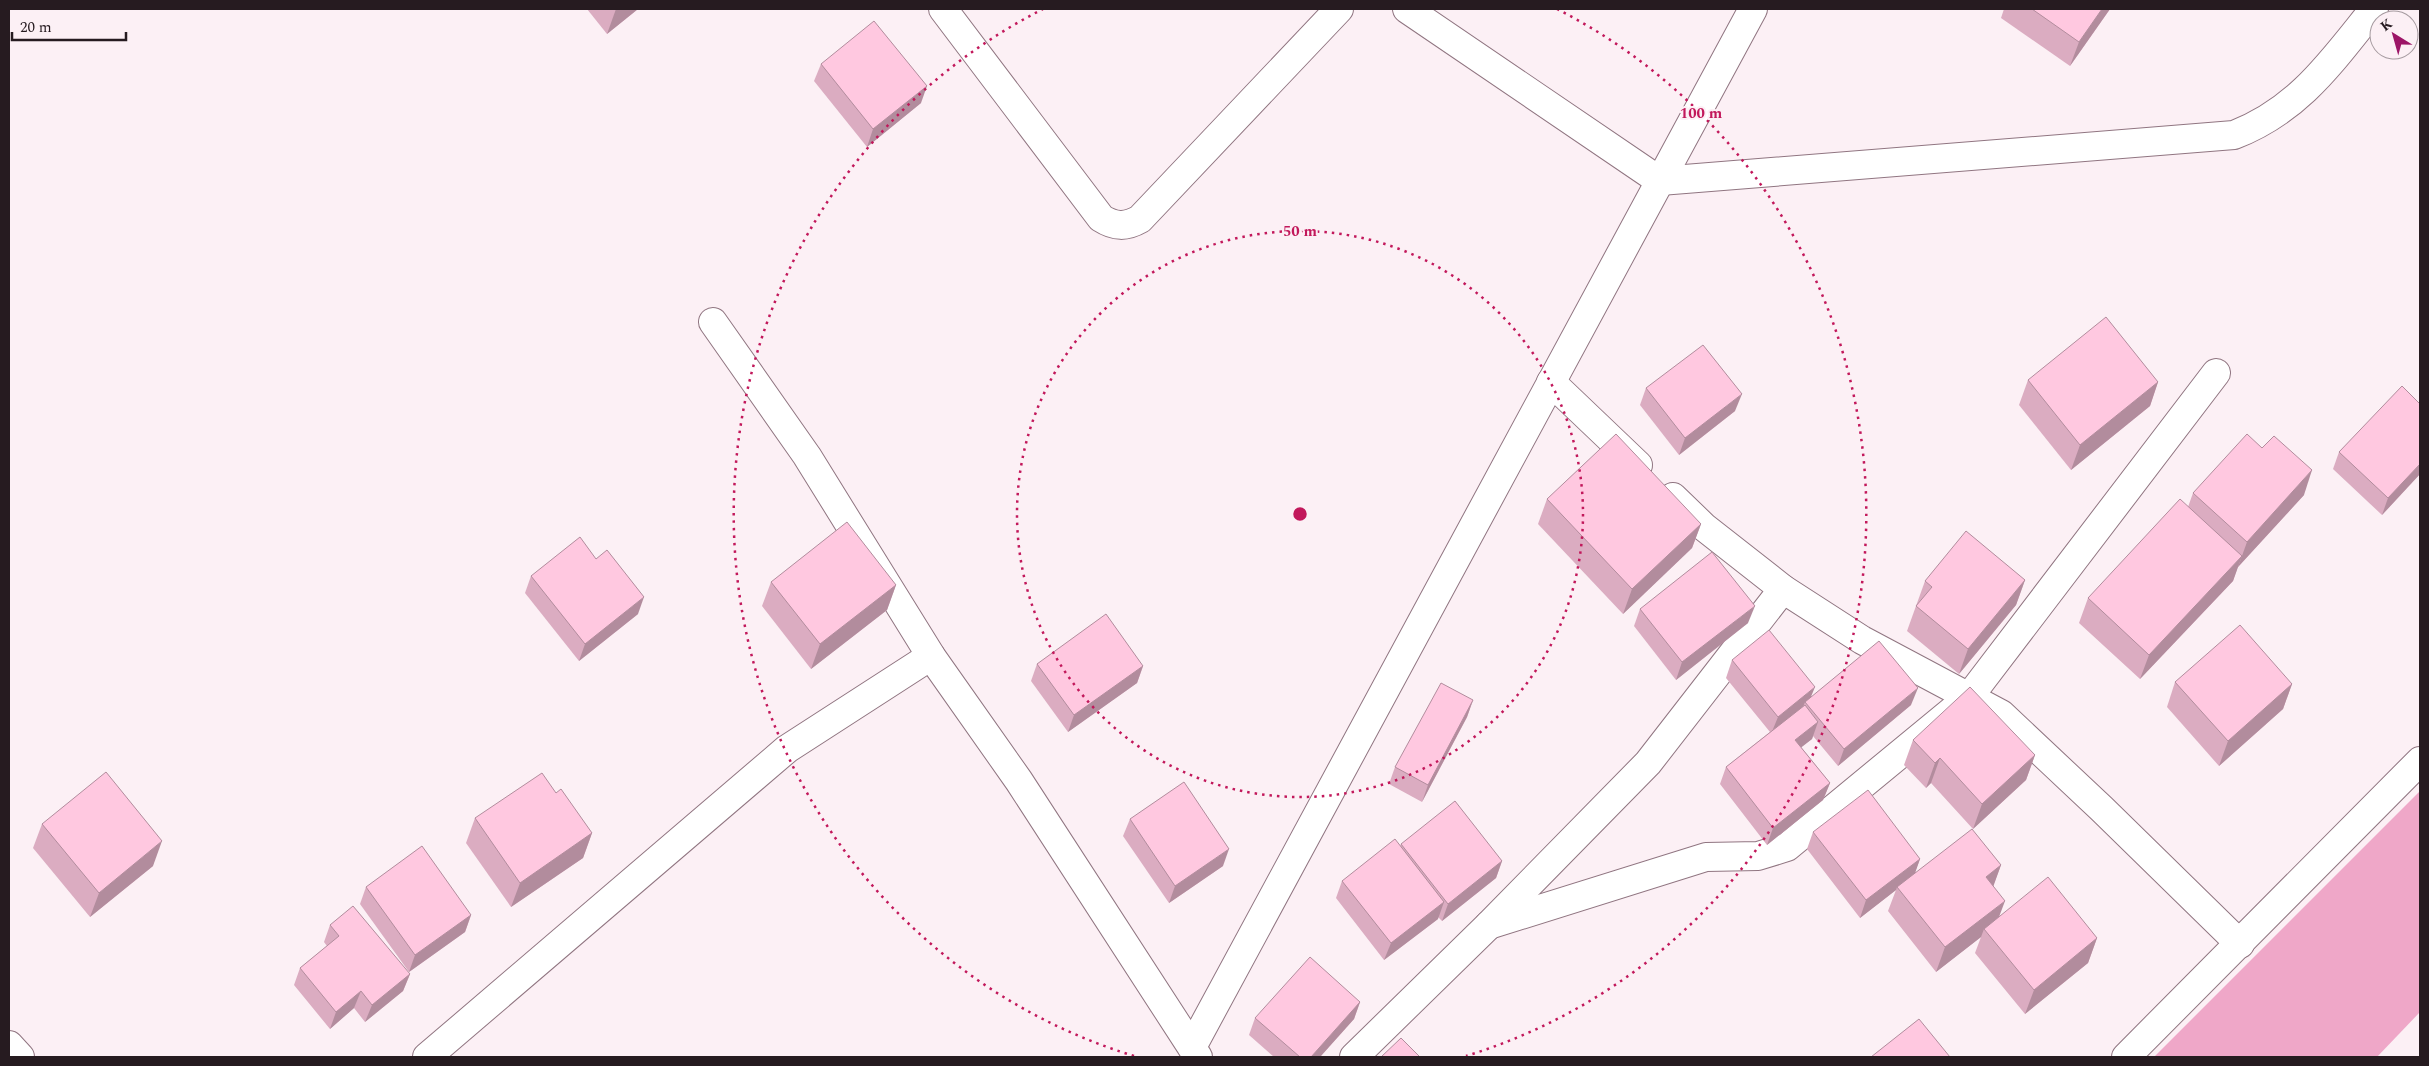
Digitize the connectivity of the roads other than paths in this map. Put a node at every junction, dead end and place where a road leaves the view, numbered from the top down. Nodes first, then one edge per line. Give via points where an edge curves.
1 (943, 9) edge
2 (1339, 9) edge
3 (1407, 9) edge
4 (1754, 9) edge
5 (2374, 9) edge
6 (1660, 181) junction
7 (712, 322) dead end
8 (2216, 373) dead end
9 (1551, 382) junction
10 (1783, 590) junction
11 (931, 656) junction
12 (1969, 697) junction
13 (2420, 761) edge
14 (1489, 925) junction
15 (2240, 944) junction
16 (9, 1045) edge
17 (1195, 1052) edge
18 (20, 1057) edge
19 (427, 1057) edge
20 (1354, 1057) edge
21 (2126, 1057) edge

1 - 2 street via 1102,218 1122,226 1140,219
3 - 6 street
4 - 6 street
5 - 6 street via 2315,82 2294,102 2271,118 2234,135
6 - 9 street
7 - 11 street via 807,456
8 - 12 street
9 - 10 street via 1704,527
9 - 17 street
10 - 12 street via 1862,640
10 - 14 street via 1648,763
11 - 17 street via 1019,781
11 - 19 street via 787,749
12 - 14 street via 1787,847 1758,856 1706,857
12 - 15 street via 2000,714
13 - 15 street
14 - 20 street
15 - 21 street
16 - 18 street

